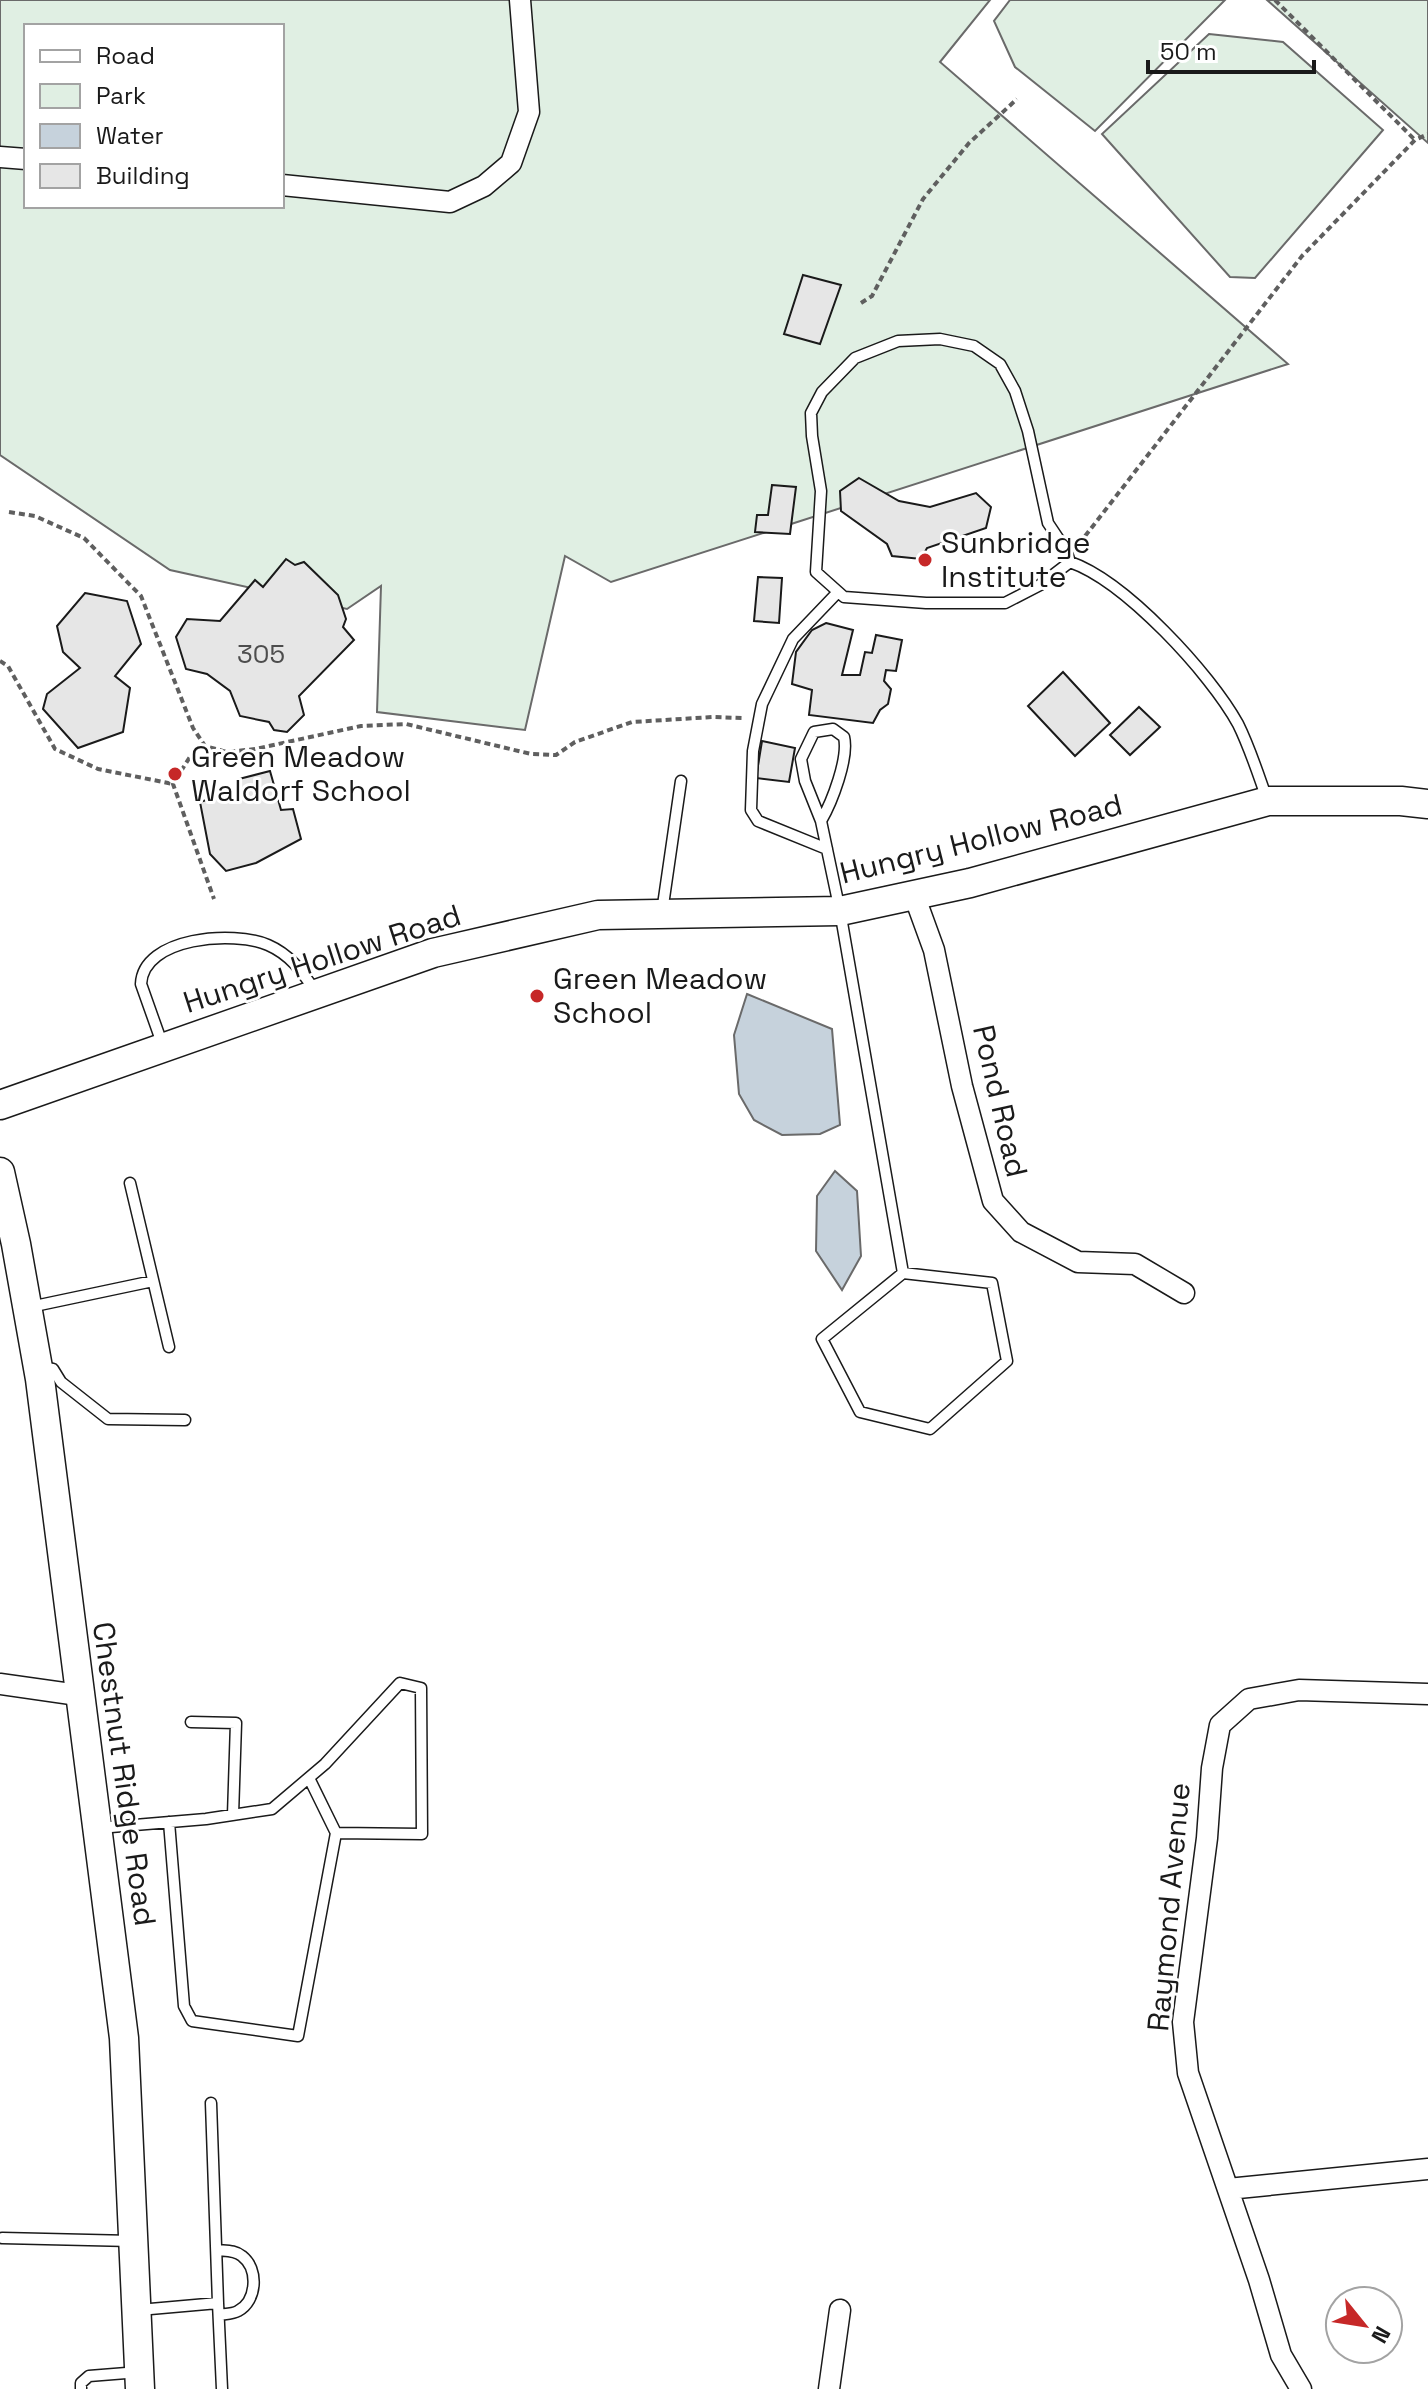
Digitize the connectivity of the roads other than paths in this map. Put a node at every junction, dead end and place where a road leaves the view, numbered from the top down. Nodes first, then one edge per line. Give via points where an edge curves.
1 (520, 0) edge
2 (0, 157) edge
3 (24, 159) edge
4 (284, 185) edge
5 (1070, 562) junction
6 (838, 592) junction
7 (681, 781) dead end
8 (1268, 801) junction
9 (1428, 804) edge
10 (821, 821) junction
11 (827, 849) junction
12 (914, 895) junction
13 (840, 911) junction
14 (662, 914) junction
15 (317, 993) junction
16 (164, 1047) junction
17 (0, 1105) edge
18 (0, 1172) edge
19 (130, 1183) dead end
20 (903, 1273) junction
21 (153, 1281) junction
22 (1184, 1293) dead end
23 (27, 1308) junction
24 (169, 1347) dead end
25 (38, 1366) junction
26 (185, 1420) dead end
27 (0, 1684) edge
28 (1428, 1694) edge
29 (78, 1695) junction
30 (191, 1722) dead end
31 (309, 1778) junction
32 (233, 1815) junction
33 (169, 1822) junction
34 (97, 1828) junction
35 (336, 1833) junction
36 (211, 2103) dead end
37 (1428, 2169) edge
38 (1228, 2189) junction
39 (2, 2238) dead end
40 (134, 2241) junction
41 (217, 2250) junction
42 (218, 2303) junction
43 (137, 2310) junction
44 (840, 2310) dead end
45 (219, 2315) junction
46 (140, 2380) edge
47 (81, 2389) edge
48 (222, 2389) edge
49 (829, 2389) edge
50 (1301, 2389) edge

1 - 4 street via 529,112 511,163 484,186 450,202
2 - 3 street
5 - 6 lane via 1005,603 886,600
5 - 6 lane via 1048,523 1028,431 1000,364 974,346 940,339 898,341 855,358 822,392 811,413 821,491 816,572
5 - 8 lane via 1123,595 1203,673 1238,726
6 - 11 lane via 793,639 762,704 753,751 751,810 758,821
7 - 14 lane
8 - 9 street, Hungry Hollow Road
8 - 12 street, Hungry Hollow Road
10 - 10 lane via 847,748 844,737 833,729 814,732 801,759
10 - 11 lane
11 - 13 lane
12 - 13 street, Hungry Hollow Road
12 - 22 street, Pond Road via 934,950 993,1201 1021,1232 1078,1262 1135,1264
13 - 14 street, Hungry Hollow Road
13 - 20 lane
14 - 15 street, Hungry Hollow Road via 598,915 433,953
15 - 16 street, Hungry Hollow Road
15 - 16 lane via 292,960 254,940 236,936 178,947 155,957 142,974
16 - 17 street, Hungry Hollow Road
18 - 23 street, Chestnut Ridge Road
19 - 21 lane
20 - 20 lane via 992,1283 1007,1361 930,1429 860,1412 822,1339
21 - 23 lane
21 - 24 lane
23 - 25 street, Chestnut Ridge Road
25 - 26 lane via 53,1369 61,1382 108,1419
25 - 29 street, Chestnut Ridge Road
27 - 29 street
28 - 38 street, Raymond Avenue via 1299,1690 1249,1699 1220,1725 1183,2022 1188,2073
29 - 34 street, Chestnut Ridge Road
30 - 32 lane via 236,1723
31 - 32 lane via 272,1809
31 - 35 lane
31 - 35 lane via 400,1683 421,1688 422,1834
32 - 33 lane
33 - 34 lane
33 - 35 lane via 184,2006 192,2021 298,2036
34 - 40 street, Chestnut Ridge Road via 124,2038
36 - 41 lane
37 - 38 street
38 - 50 street, Raymond Avenue via 1281,2355
39 - 40 lane
40 - 43 street, Chestnut Ridge Road
41 - 42 lane
41 - 45 lane via 243,2256 255,2285 239,2311
42 - 43 lane
42 - 45 lane
43 - 46 street, Chestnut Ridge Road
44 - 49 street
45 - 48 lane
46 - 47 lane via 89,2376

